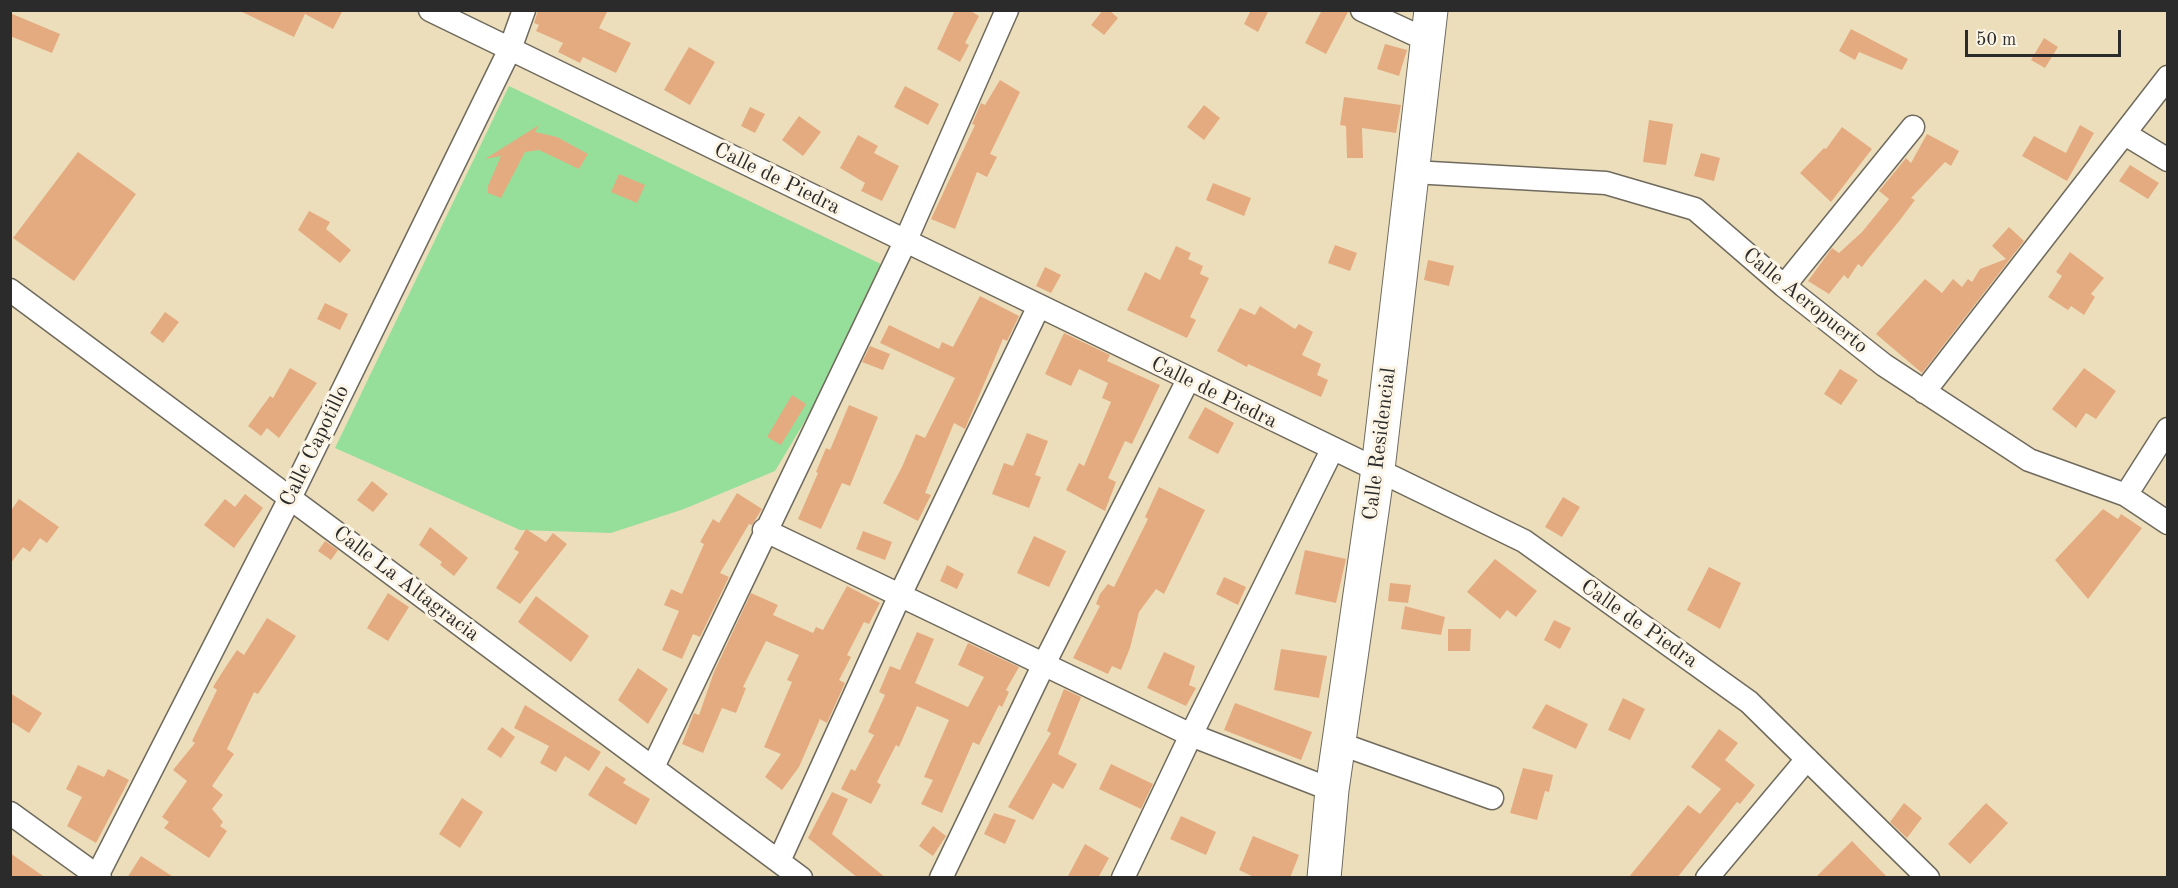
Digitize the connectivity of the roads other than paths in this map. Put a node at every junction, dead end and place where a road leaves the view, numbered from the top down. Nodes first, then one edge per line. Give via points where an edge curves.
1 (430, 10) edge
2 (524, 10) edge
3 (1007, 10) edge
4 (1362, 10) edge
5 (1430, 26) edge
6 (510, 49) junction
7 (2168, 77) edge
8 (1913, 126) dead end
9 (2124, 134) junction
10 (2168, 160) edge
11 (1413, 172) junction
12 (905, 242) junction
13 (1784, 286) junction
14 (10, 290) edge
15 (1038, 308) junction
16 (1188, 380) junction
17 (1924, 392) junction
18 (2168, 429) edge
19 (1332, 450) junction
20 (1378, 469) junction
21 (2126, 495) junction
22 (290, 498) junction
23 (2168, 523) edge
24 (764, 530) junction
25 (900, 595) junction
26 (1044, 664) junction
27 (1191, 735) junction
28 (1338, 743) junction
29 (1807, 759) junction
30 (653, 767) junction
31 (1332, 790) junction
32 (1492, 798) dead end
33 (10, 813) edge
34 (779, 861) junction
35 (98, 877) edge
36 (801, 878) edge
37 (941, 878) edge
38 (1123, 878) edge
39 (1323, 878) edge
40 (1707, 878) edge
41 (1928, 878) edge

1 - 6 street, Calle de Piedra
2 - 6 street, Calle Capotillo
3 - 12 street
4 - 5 street
5 - 11 main road, Calle Residencial
6 - 12 street, Calle de Piedra
6 - 22 street, Calle Capotillo
7 - 9 street
8 - 13 street
9 - 10 street
9 - 17 street
11 - 13 street, Calle Aeropuerto via 1606,183 1695,209
11 - 20 main road, Calle Residencial
12 - 15 street, Calle de Piedra
12 - 24 street
13 - 17 street, Calle Aeropuerto
14 - 22 street, Calle La Altagracia
15 - 16 street, Calle de Piedra
15 - 25 street
16 - 19 street, Calle de Piedra
16 - 26 street
17 - 21 street, Calle Aeropuerto via 2029,460
18 - 21 street
19 - 20 street, Calle de Piedra
19 - 27 street
20 - 28 main road, Calle Residencial
20 - 29 street, Calle de Piedra via 1524,541 1749,702
21 - 23 street, Calle Aeropuerto
22 - 30 street, Calle La Altagracia
22 - 35 street, Calle Capotillo
24 - 25 street
24 - 30 street
25 - 26 street
25 - 34 street
26 - 27 street
26 - 37 street
27 - 31 street
27 - 38 street
28 - 31 main road, Calle Residencial
28 - 32 street
29 - 40 street
29 - 41 street, Calle de Piedra
30 - 34 street, Calle La Altagracia
31 - 39 main road, Calle Residencial
33 - 35 street
34 - 36 street, Calle La Altagracia

